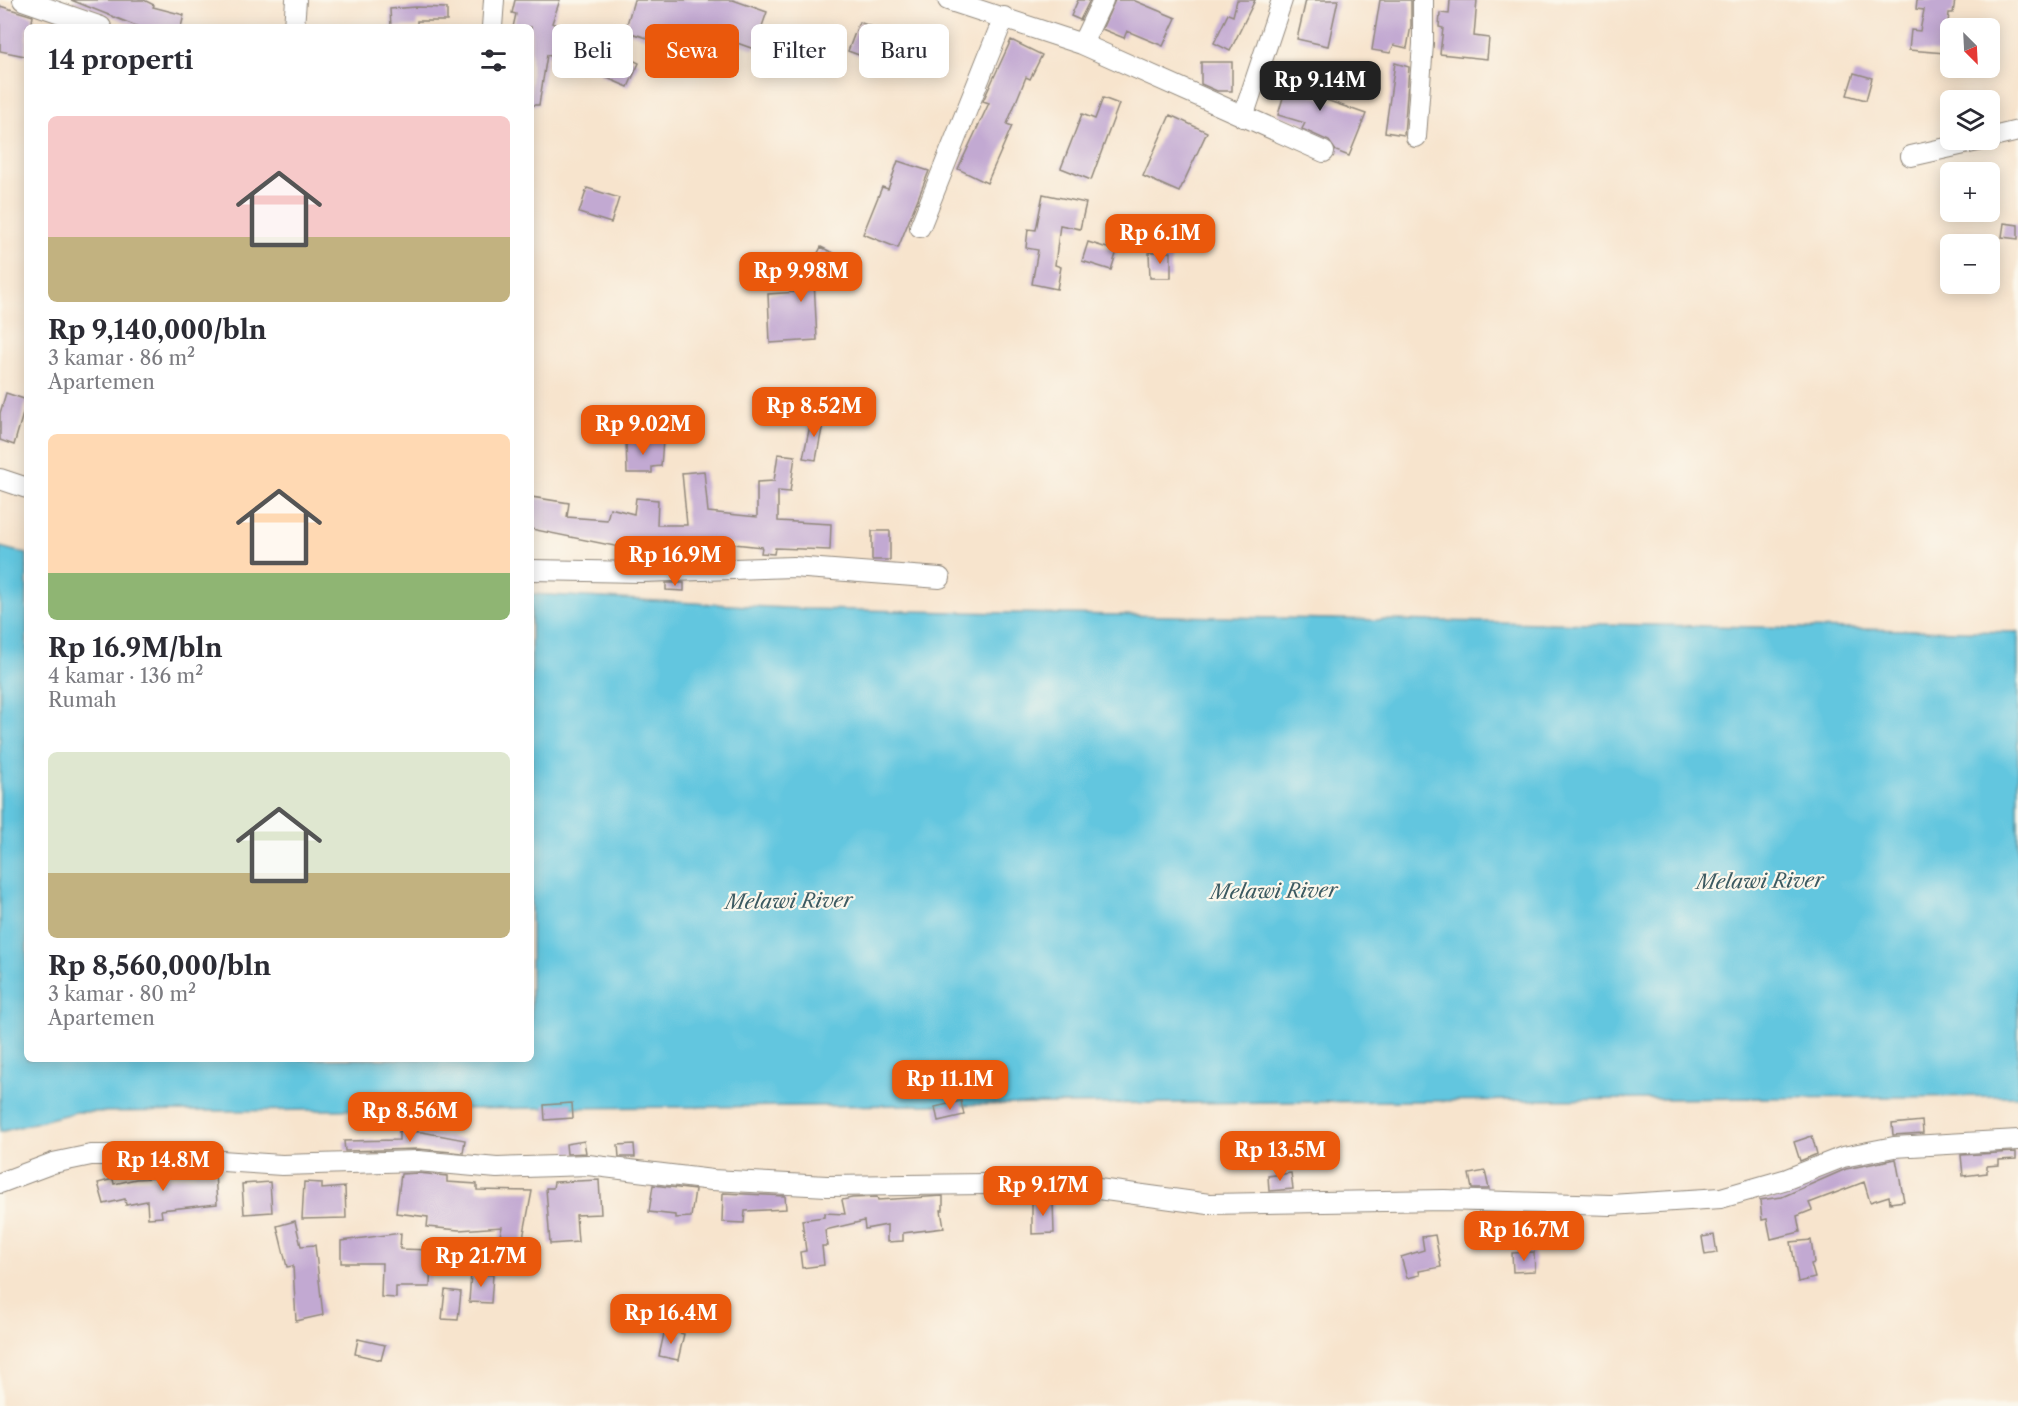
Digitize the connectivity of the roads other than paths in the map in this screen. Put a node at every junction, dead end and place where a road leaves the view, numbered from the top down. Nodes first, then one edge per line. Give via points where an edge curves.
1 (22, 0) edge
2 (296, 0) edge
3 (494, 0) edge
4 (1103, 0) edge
5 (1282, 0) edge
6 (1424, 0) edge
7 (954, 1) edge
8 (1004, 17) junction
9 (92, 24) edge
10 (294, 24) edge
11 (492, 24) edge
12 (1082, 45) junction
13 (1243, 117) junction
14 (2018, 131) edge
15 (2000, 135) edge
16 (1416, 137) dead end
17 (1940, 149) edge
18 (1324, 152) dead end
19 (1911, 156) dead end
20 (920, 227) dead end
21 (0, 479) edge
22 (24, 487) edge
23 (534, 570) edge
24 (940, 578) dead end
25 (2018, 1140) edge
26 (0, 1183) edge

1 - 9 street
2 - 10 street
3 - 11 street
4 - 12 street
5 - 13 street
6 - 16 street
7 - 8 street
8 - 12 street
8 - 20 street
12 - 13 street
13 - 18 street
14 - 15 street
17 - 19 street
21 - 22 street
23 - 24 street via 641,572 793,567
25 - 26 street via 1894,1147 1843,1157 1787,1179 1721,1198 1611,1205 1348,1200 1209,1204 1054,1183 827,1186 712,1180 588,1165 497,1168 418,1161 282,1165 132,1155 72,1159

